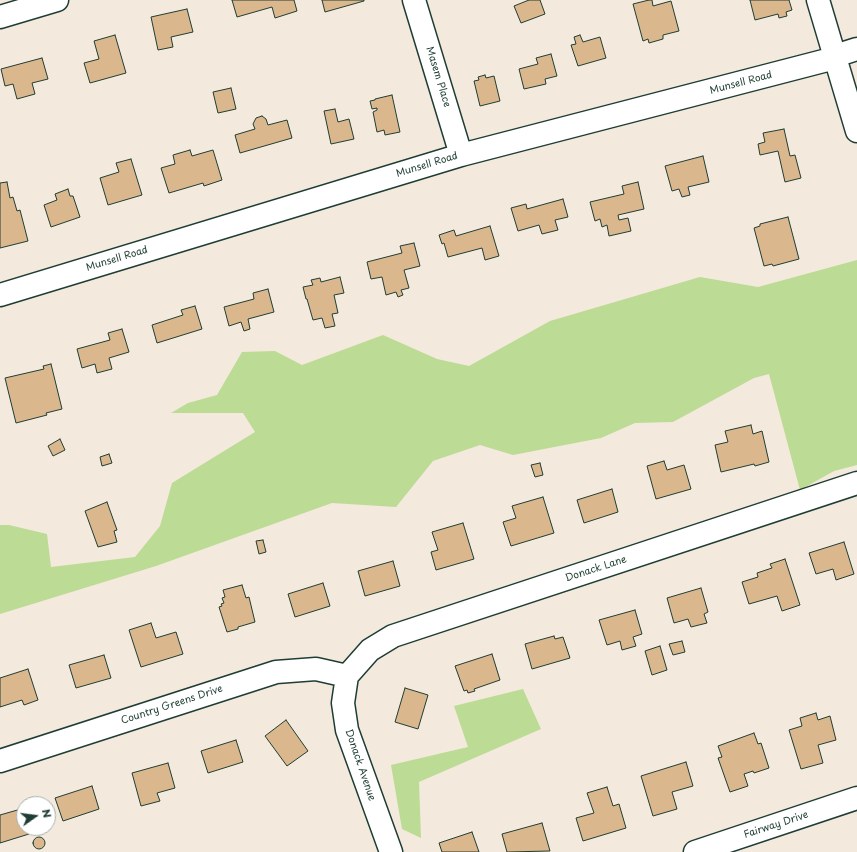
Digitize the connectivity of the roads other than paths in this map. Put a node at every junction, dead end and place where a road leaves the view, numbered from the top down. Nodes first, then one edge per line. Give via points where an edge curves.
1 (57, 0) edge
2 (414, 0) edge
3 (818, 0) edge
4 (0, 17) edge
5 (857, 49) edge
6 (835, 57) junction
7 (857, 131) edge
8 (461, 155) junction
9 (0, 295) edge
10 (857, 483) edge
11 (347, 676) junction
12 (0, 761) edge
13 (857, 798) edge
14 (391, 852) edge
15 (696, 852) edge

1 - 4 street
2 - 8 street, Masem Place
3 - 6 street
5 - 6 street, Munsell Road
6 - 7 street
6 - 8 street, Munsell Road
8 - 9 street, Munsell Road
10 - 11 street, Donack Lane via 393,636 370,650
11 - 12 street, Country Greens Drive via 316,669 276,672
11 - 14 street, Donack Avenue via 343,703 347,730
13 - 15 street, Fairway Drive

